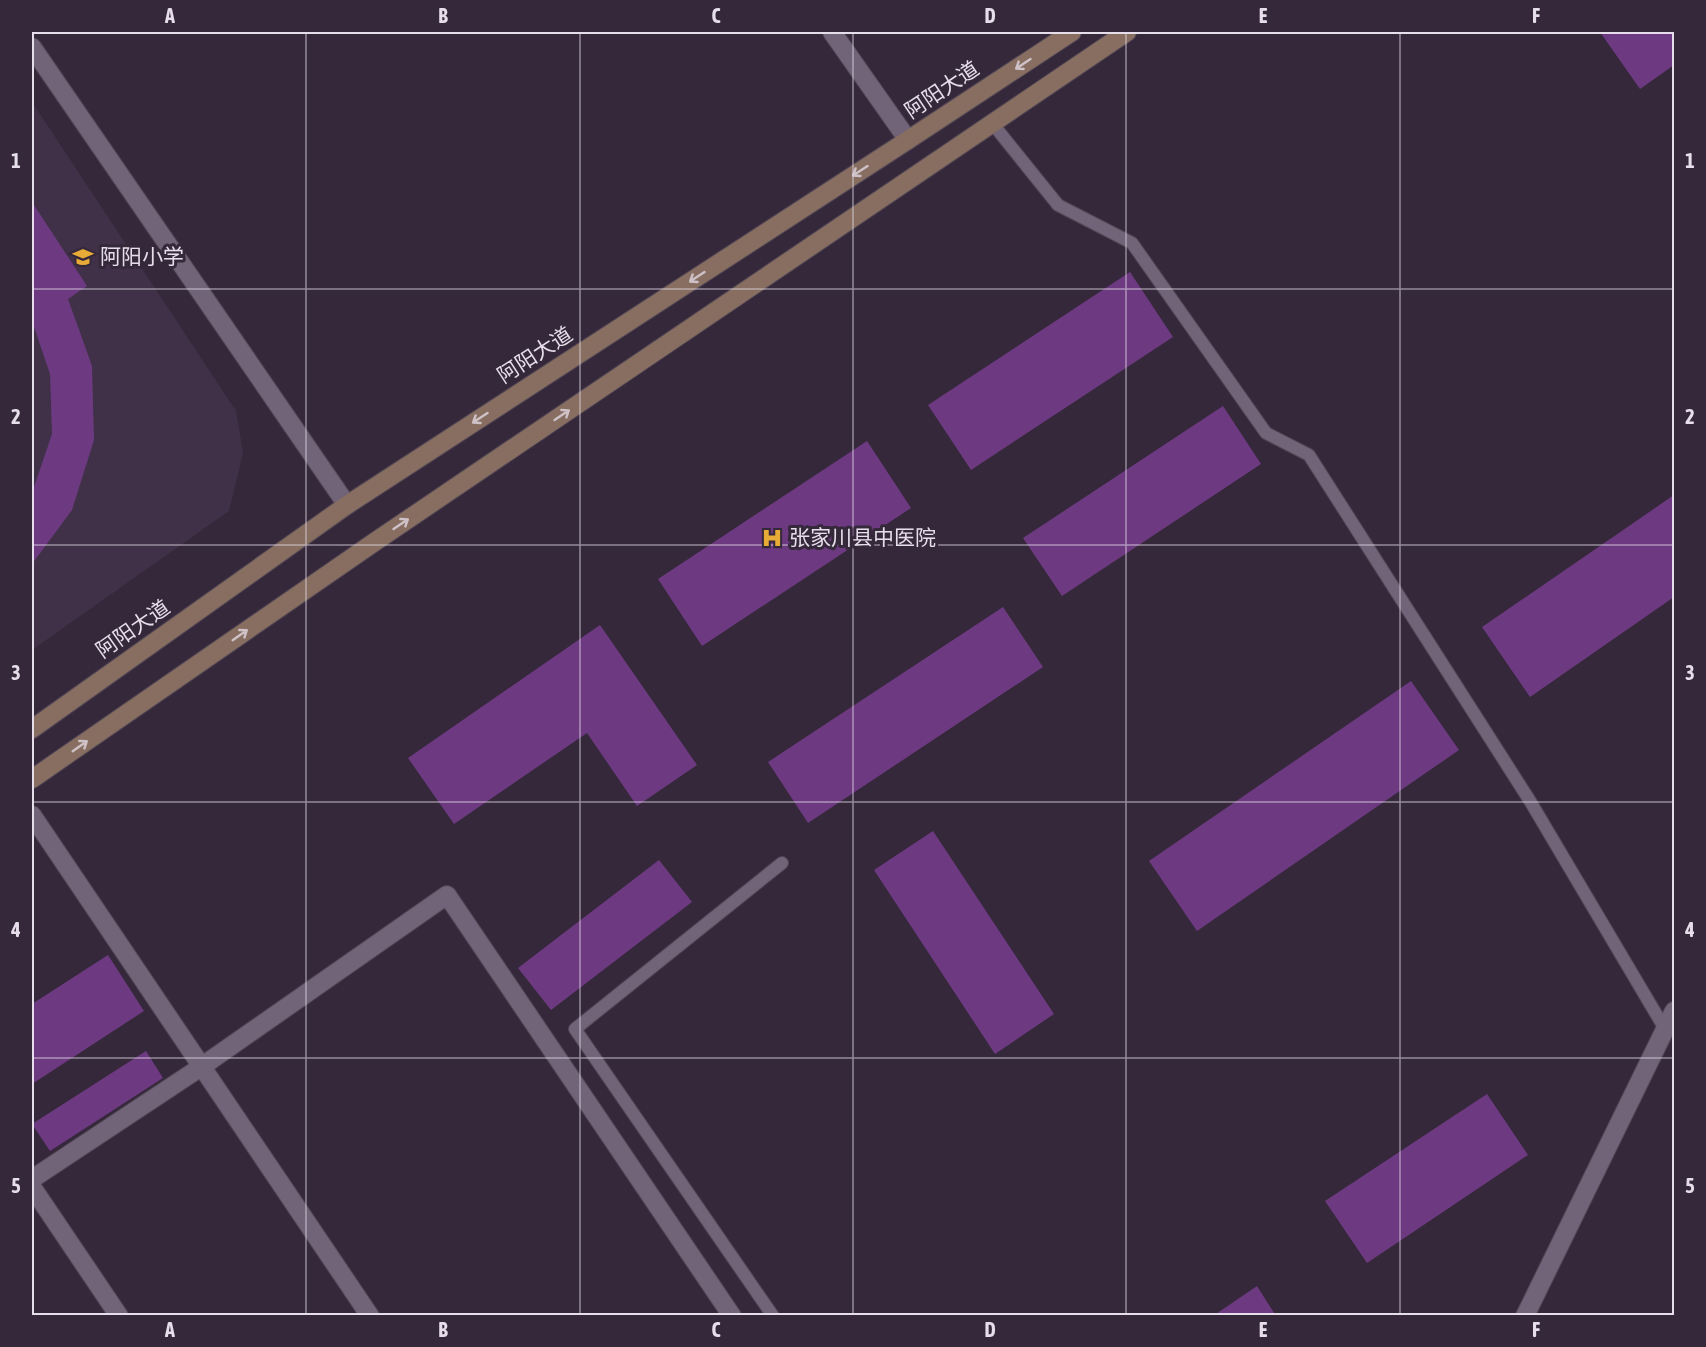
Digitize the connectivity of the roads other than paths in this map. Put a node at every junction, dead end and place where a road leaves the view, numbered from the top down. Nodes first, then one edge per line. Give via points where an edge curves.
1 (832, 32) edge
2 (1072, 32) edge
3 (1127, 32) edge
4 (32, 46) edge
5 (992, 123) junction
6 (908, 140) junction
7 (347, 505) junction
8 (32, 729) edge
9 (32, 779) edge
10 (32, 815) edge
11 (782, 863) dead end
12 (1674, 1011) edge
13 (1665, 1029) junction
14 (201, 1067) junction
15 (32, 1179) edge
16 (32, 1187) edge
17 (119, 1316) edge
18 (370, 1316) edge
19 (732, 1316) edge
20 (773, 1316) edge
21 (1526, 1316) edge

1 - 6 street
2 -> 6 main road, 阿阳大道
3 - 5 main road
4 - 7 street
9 -> 5 main road
5 - 13 lane via 1058,206 1132,243 1266,433 1309,455 1530,801
6 -> 7 main road, 阿阳大道
7 - 8 main road, 阿阳大道
10 - 14 street
11 - 20 lane via 575,1029
12 - 13 street
13 - 21 street
14 - 15 street
14 - 18 street
14 - 19 street via 447,895
16 - 17 street

